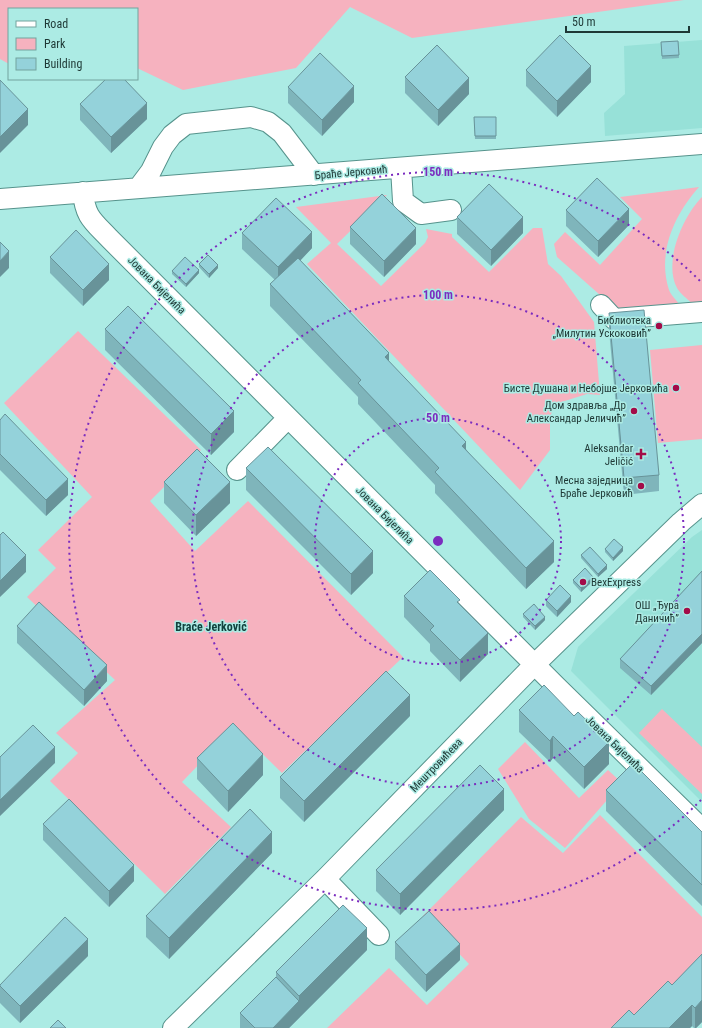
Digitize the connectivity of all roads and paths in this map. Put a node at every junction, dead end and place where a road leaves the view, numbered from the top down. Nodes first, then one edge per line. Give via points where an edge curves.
1 (702, 144) edge
2 (401, 168) junction
3 (314, 175) junction
4 (139, 188) junction
5 (83, 192) junction
6 (0, 199) edge
7 (451, 210) dead end
8 (601, 305) dead end
9 (702, 312) edge
10 (288, 418) junction
11 (237, 470) dead end
12 (702, 504) edge
13 (534, 664) junction
14 (702, 829) edge
15 (325, 879) junction
16 (378, 935) dead end
17 (173, 1028) edge

1 - 2 street, Браће Јерковић
2 - 3 street, Браће Јерковић
2 - 7 street via 403,201 421,214
3 - 4 street, Браће Јерковић
3 - 4 street via 282,133 268,122 251,117 186,124 172,135
4 - 5 street, Браће Јерковић
5 - 6 street, Браће Јерковић
5 - 10 street, Јована Бијелића via 88,215
8 - 9 street via 614,319
10 - 11 street
10 - 13 street, Јована Бијелића
12 - 13 street, Мештровићева via 670,531
13 - 14 street, Јована Бијелића
13 - 15 street, Мештровићева
15 - 16 street
15 - 17 street, Мештровићева

